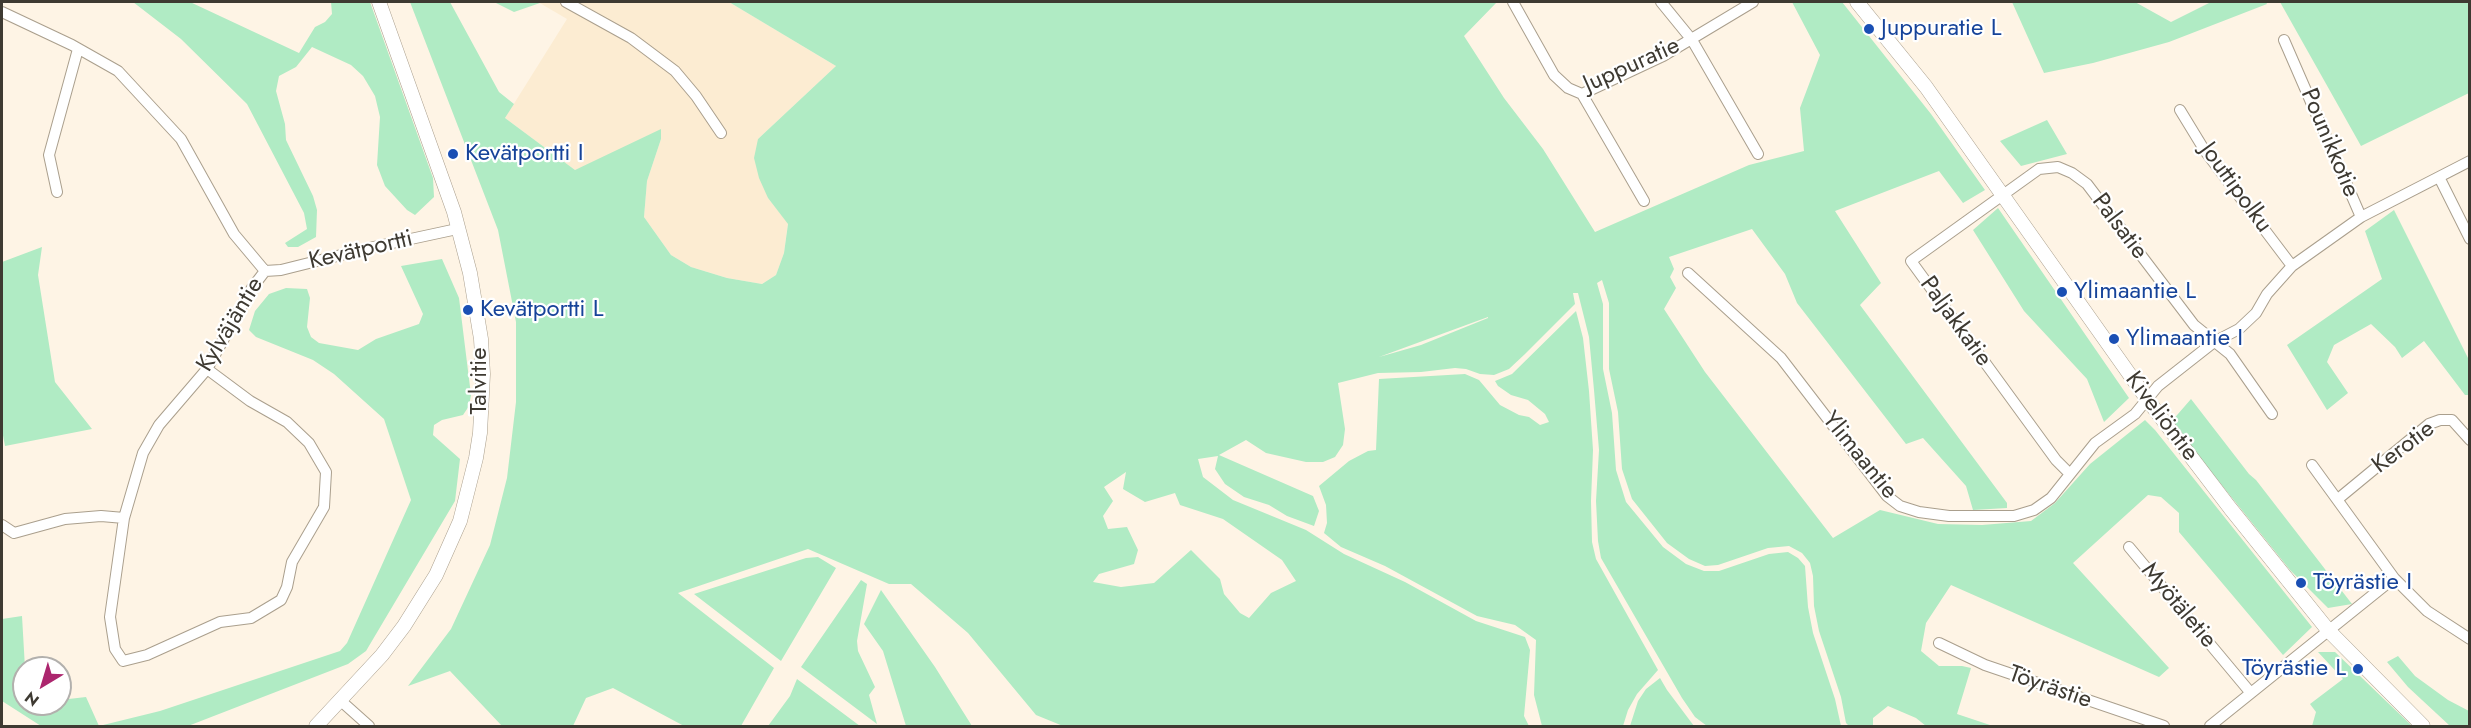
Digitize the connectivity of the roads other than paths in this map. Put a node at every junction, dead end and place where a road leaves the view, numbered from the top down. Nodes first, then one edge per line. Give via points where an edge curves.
1 (379, 2) edge
2 (566, 2) edge
3 (1513, 2) edge
4 (1661, 2) edge
5 (1753, 2) edge
6 (1857, 2) edge
7 (2, 12) edge
8 (1692, 39) junction
9 (2284, 40) dead end
10 (78, 49) junction
11 (1582, 94) junction
12 (2180, 110) dead end
13 (721, 133) dead end
14 (1758, 154) dead end
15 (2469, 161) edge
16 (2439, 177) junction
17 (57, 192) dead end
18 (2003, 193) junction
19 (1644, 201) dead end
20 (2361, 217) junction
21 (457, 229) junction
22 (2469, 239) edge
23 (2292, 266) junction
24 (265, 271) junction
25 (1688, 273) dead end
26 (2214, 342) junction
27 (207, 369) junction
28 (2147, 399) junction
29 (2272, 414) dead end
30 (2469, 440) edge
31 (2312, 465) dead end
32 (2069, 473) junction
33 (2338, 499) junction
34 (124, 518) junction
35 (2, 525) edge
36 (2129, 547) dead end
37 (2394, 578) junction
38 (2328, 630) junction
39 (2469, 639) edge
40 (1939, 643) dead end
41 (2250, 692) junction
42 (341, 701) junction
43 (316, 726) edge
44 (369, 726) edge
45 (2164, 726) edge
46 (2210, 726) edge
47 (2423, 726) edge

1 - 21 street, Talvitie
2 - 13 street via 631,38 675,71
3 - 11 street, Juppuratie via 1554,75
4 - 8 street
5 - 8 street, Juppuratie
6 - 18 street, Kiveliöntie via 1905,59
7 - 10 street, Kylväjäntie
8 - 11 street, Juppuratie
8 - 14 street
9 - 20 street, Pounikkotie
10 - 17 street via 49,155
10 - 24 street, Kylväjäntie via 118,71 181,139 234,234
11 - 19 street
12 - 23 street, Jouttipolku via 2205,151
15 - 16 street
16 - 20 street
16 - 22 street
18 - 26 street, Palsatie via 2039,169 2058,168 2072,173 2087,184 2194,325
18 - 28 street, Kiveliöntie
18 - 32 street, Paljakkatie via 1911,261
20 - 23 street, Pounikkotie
21 - 24 street, Kevätportti
21 - 42 street, Talvitie via 476,306 483,374 480,433 471,482 449,548 426,592 387,649
23 - 26 street, Pounikkotie via 2256,313 2239,329
24 - 27 street, Kylväjäntie
25 - 32 street, Ylimaantie via 1781,358 1887,496 1900,506 1949,516 2014,516 2034,510 2051,498
26 - 28 street, Pounikkotie
26 - 29 street, Palsatie via 2230,354
27 - 34 street, Kylväjäntie via 159,425 148,444
27 - 34 street, Kylväjäntie via 287,422 309,443 326,472 324,507 292,562 281,600 251,618 220,622 147,655 123,661 116,649 110,617
28 - 32 street, Ylimaantie via 2135,414 2095,443
28 - 38 street, Kiveliöntie
30 - 33 street, Kerotie via 2452,420 2429,424
31 - 33 street
33 - 37 street
34 - 35 street via 65,519 14,533
36 - 41 street, Myötäletie
37 - 38 street
37 - 39 street via 2427,611
38 - 41 street
38 - 47 street, Kiveliöntie
40 - 45 street, Töyrästie via 1985,665
41 - 46 street
42 - 43 street, Talvitie
42 - 44 street

